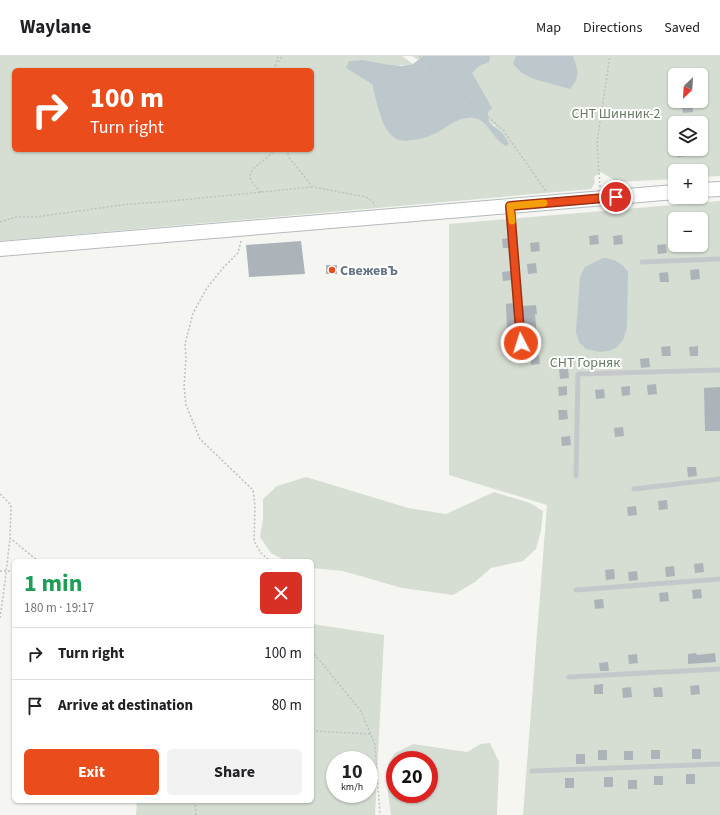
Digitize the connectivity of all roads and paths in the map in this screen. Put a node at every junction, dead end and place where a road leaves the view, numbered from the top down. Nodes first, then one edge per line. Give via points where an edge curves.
1 (278, 56) edge
2 (282, 56) edge
3 (420, 56) edge
4 (610, 56) edge
5 (276, 63) junction
6 (275, 68) edge
7 (272, 152) edge
8 (287, 152) edge
9 (313, 187) junction
10 (720, 189) edge
11 (708, 190) edge
12 (261, 192) junction
13 (668, 193) edge
14 (602, 198) junction
15 (554, 202) junction
16 (510, 206) junction
17 (377, 217) junction
18 (0, 222) edge
19 (242, 229) junction
20 (0, 249) edge
21 (720, 259) edge
22 (642, 262) dead end
23 (521, 343) dead end
24 (720, 370) edge
25 (576, 476) dead end
26 (720, 479) edge
27 (634, 489) dead end
28 (0, 494) edge
29 (10, 538) junction
30 (36, 559) edge
31 (268, 559) edge
32 (0, 571) edge
33 (5, 571) junction
34 (12, 571) edge
35 (720, 578) edge
36 (576, 590) dead end
37 (0, 618) edge
38 (314, 653) edge
39 (720, 669) edge
40 (569, 677) dead end
41 (314, 732) edge
42 (370, 734) junction
43 (720, 764) edge
44 (532, 771) dead end
45 (195, 803) edge
46 (196, 815) edge
47 (380, 815) edge

1 - 5 path
2 - 5 path
3 - 15 path via 504,130
4 - 14 path via 597,142
5 - 6 path
7 - 12 path via 250,174 252,185
8 - 9 path
9 - 12 path
9 - 17 path via 366,197 372,202
10 - 11 street
12 - 18 path via 130,204 36,217 16,217
13 - 14 street
14 - 15 street
15 - 16 street
16 - 17 street
16 - 23 lane
17 - 19 street
19 - 20 street
19 - 31 path via 238,253 207,288 193,312 186,344 184,386 186,405 200,439 253,490 254,541
21 - 22 lane
24 - 25 lane via 578,374
26 - 27 lane
28 - 29 path via 11,505
29 - 30 path
29 - 33 path
32 - 33 path
33 - 34 path
33 - 37 path
35 - 36 lane
38 - 42 path via 361,711
39 - 40 lane
41 - 42 path
42 - 47 path via 375,745
43 - 44 lane
45 - 46 path

